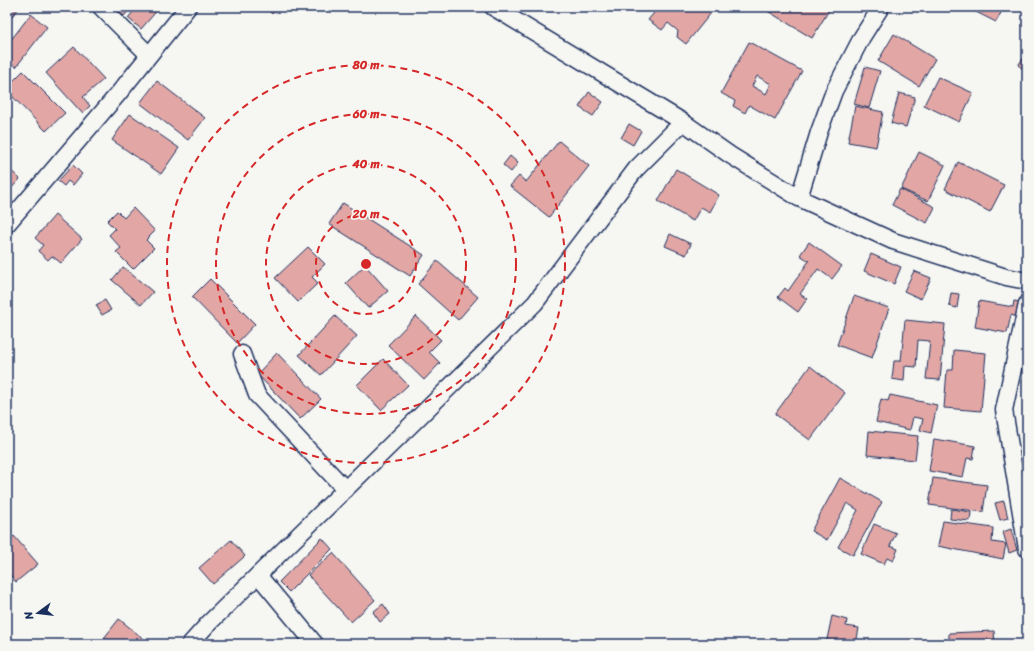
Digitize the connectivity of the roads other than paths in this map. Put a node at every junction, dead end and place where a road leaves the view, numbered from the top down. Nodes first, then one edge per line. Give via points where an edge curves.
1 (101, 7) edge
2 (188, 7) edge
3 (493, 7) edge
4 (881, 7) edge
5 (149, 56) junction
6 (683, 122) junction
7 (799, 198) junction
8 (7, 224) edge
9 (1027, 281) edge
10 (1027, 304) edge
11 (242, 354) dead end
12 (346, 490) junction
13 (1027, 549) edge
14 (258, 575) junction
15 (190, 644) edge
16 (315, 644) edge

1 - 5 street
2 - 5 street
3 - 6 street
4 - 7 street via 862,37 834,92
5 - 8 street
6 - 7 street
6 - 12 street via 636,169 535,303
7 - 9 street via 892,242
10 - 13 street via 1004,410
11 - 12 street via 257,395
12 - 14 street
14 - 15 street
14 - 16 street

